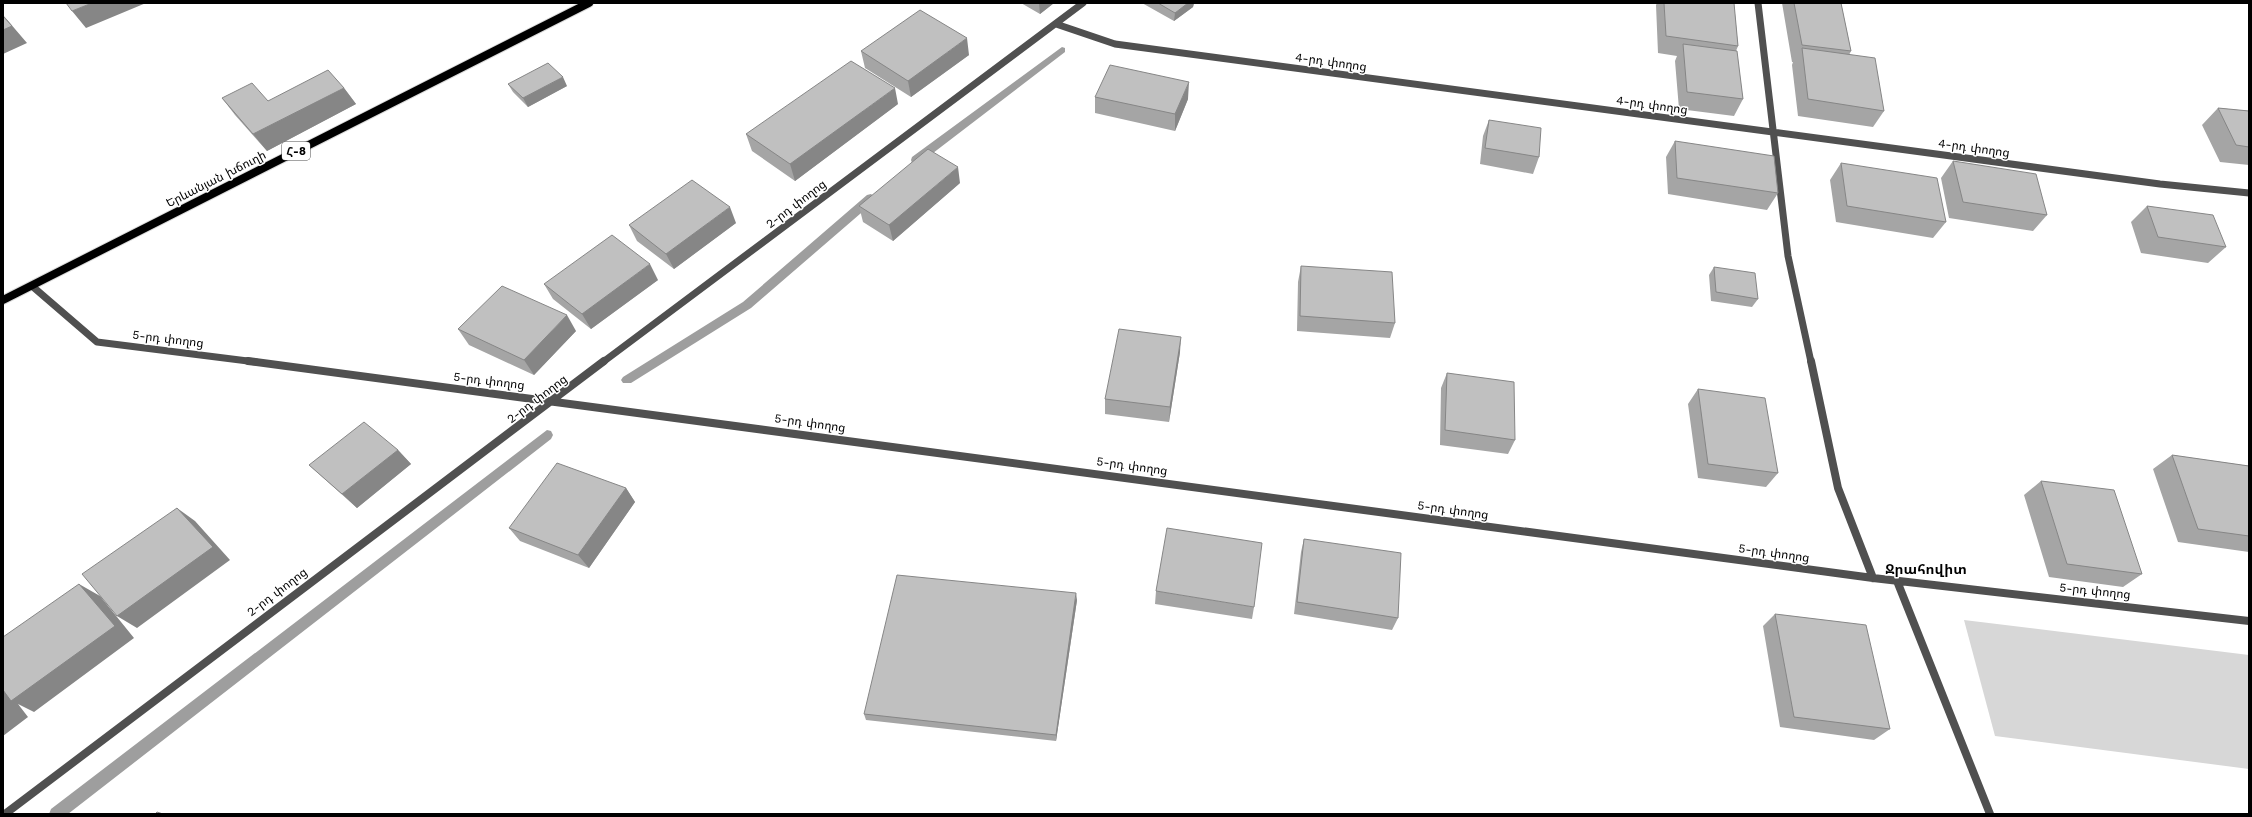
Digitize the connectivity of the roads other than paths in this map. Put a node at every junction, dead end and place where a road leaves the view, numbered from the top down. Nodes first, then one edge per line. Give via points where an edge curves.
1 (589, 3) edge
2 (1083, 3) edge
3 (1758, 3) edge
4 (1056, 24) junction
5 (1774, 133) junction
6 (2249, 193) edge
7 (32, 286) junction
8 (3, 300) edge
9 (554, 401) junction
10 (1872, 578) junction
11 (1897, 581) junction
12 (2249, 621) edge
13 (5, 814) edge
14 (1990, 814) edge

1 - 7 main road, Երևանյան խճուղի / Հ-8
2 - 4 street, 2-րդ փողոց
3 - 5 street
4 - 5 street, 4-րդ փողոց via 1115,44
4 - 9 street, 2-րդ փողոց
5 - 6 street, 4-րդ փողոց via 2160,184
5 - 10 street via 1788,256 1838,488
7 - 8 main road, Երևանյան խճուղի / Հ-8
7 - 9 street, 5-րդ փողոց via 97,342
9 - 10 street, 5-րդ փողոց
9 - 13 street, 2-րդ փողոց
10 - 11 street, 5-րդ փողոց
11 - 12 street, 5-րդ փողոց
11 - 14 street

